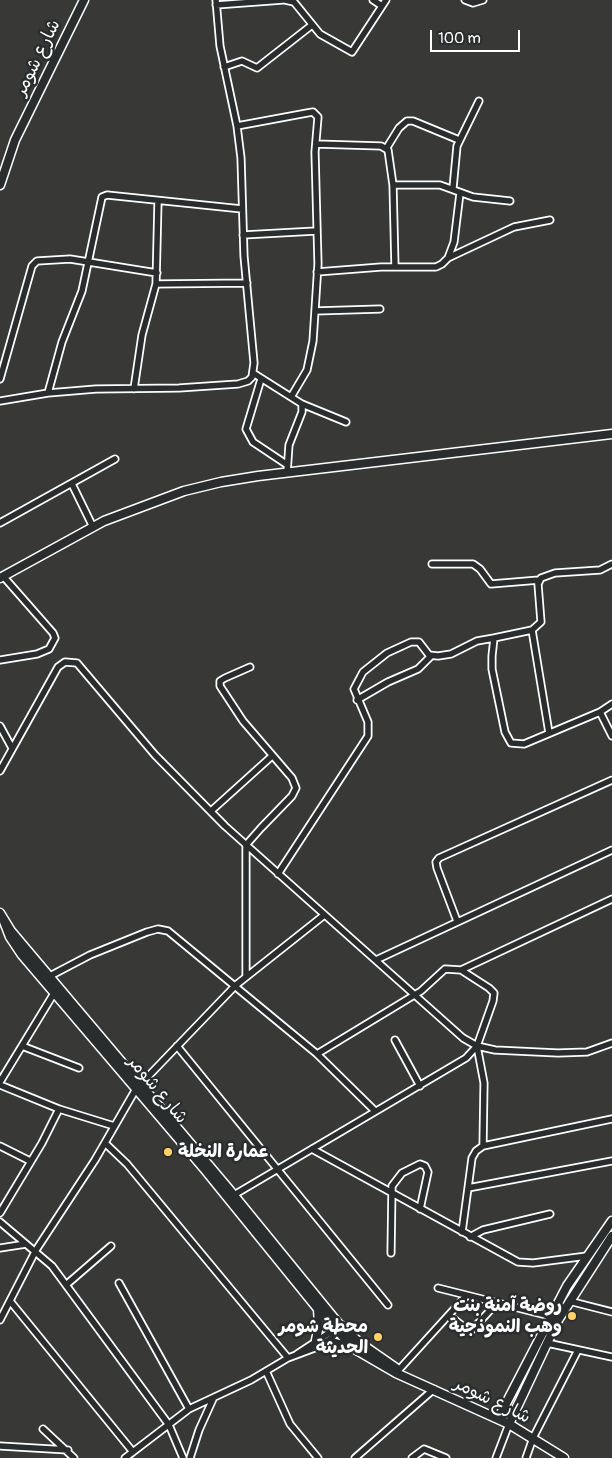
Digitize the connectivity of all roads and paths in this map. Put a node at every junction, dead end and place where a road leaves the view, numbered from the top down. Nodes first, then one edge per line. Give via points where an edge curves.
1 (84, 0) edge
2 (284, 0) edge
3 (373, 0) edge
4 (386, 0) edge
5 (465, 0) edge
6 (483, 0) edge
7 (216, 2) edge
8 (382, 6) junction
9 (312, 25) junction
10 (224, 67) junction
11 (478, 101) dead end
12 (237, 126) junction
13 (459, 140) junction
14 (316, 144) junction
15 (386, 149) junction
16 (393, 184) junction
17 (0, 185) edge
18 (453, 188) junction
19 (460, 193) junction
20 (158, 201) junction
21 (510, 201) dead end
22 (242, 209) junction
23 (550, 220) dead end
24 (316, 231) junction
25 (243, 235) junction
26 (448, 258) junction
27 (88, 263) junction
28 (395, 267) junction
29 (317, 272) junction
30 (157, 273) junction
31 (247, 283) junction
32 (156, 284) junction
33 (380, 309) dead end
34 (315, 311) junction
35 (253, 373) junction
36 (0, 379) edge
37 (261, 379) junction
38 (134, 389) junction
39 (48, 393) junction
40 (291, 397) junction
41 (0, 401) edge
42 (302, 404) junction
43 (346, 422) dead end
44 (612, 434) edge
45 (115, 459) dead end
46 (286, 464) junction
47 (286, 473) junction
48 (72, 484) junction
49 (0, 523) edge
50 (93, 527) junction
51 (432, 564) dead end
52 (612, 564) edge
53 (2, 577) edge
54 (539, 580) junction
55 (532, 630) junction
56 (494, 638) junction
57 (431, 656) junction
58 (0, 660) edge
59 (250, 667) dead end
60 (357, 700) junction
61 (612, 704) edge
62 (600, 712) junction
63 (0, 726) edge
64 (549, 733) junction
65 (612, 736) edge
66 (12, 748) junction
67 (272, 756) junction
68 (0, 771) edge
69 (612, 780) edge
70 (211, 811) junction
71 (246, 846) junction
72 (612, 850) edge
73 (278, 874) junction
74 (612, 899) edge
75 (2, 916) edge
76 (323, 916) junction
77 (457, 921) junction
78 (376, 960) junction
79 (461, 970) junction
80 (50, 976) junction
81 (246, 976) junction
82 (236, 985) junction
83 (56, 990) junction
84 (414, 995) junction
85 (395, 1040) dead end
86 (612, 1043) edge
87 (22, 1046) junction
88 (177, 1046) junction
89 (477, 1046) junction
90 (317, 1054) junction
91 (79, 1068) dead end
92 (0, 1084) edge
93 (420, 1086) junction
94 (138, 1087) junction
95 (59, 1109) junction
96 (375, 1111) junction
97 (612, 1119) edge
98 (114, 1126) junction
99 (105, 1143) junction
100 (0, 1146) edge
101 (482, 1146) junction
102 (312, 1149) junction
103 (612, 1160) edge
104 (30, 1162) junction
105 (278, 1170) junction
106 (468, 1188) junction
107 (391, 1192) junction
108 (234, 1195) junction
109 (420, 1209) junction
110 (0, 1213) edge
111 (550, 1214) dead end
112 (612, 1221) edge
113 (0, 1222) edge
114 (462, 1232) junction
115 (612, 1236) edge
116 (470, 1237) junction
117 (26, 1244) junction
118 (111, 1246) dead end
119 (0, 1248) edge
120 (36, 1250) junction
121 (391, 1253) dead end
122 (587, 1256) junction
123 (119, 1282) dead end
124 (66, 1286) junction
125 (438, 1288) dead end
126 (466, 1296) junction
127 (10, 1301) junction
128 (569, 1302) junction
129 (496, 1304) junction
130 (388, 1305) dead end
131 (318, 1310) junction
132 (612, 1312) edge
133 (450, 1316) junction
134 (550, 1316) junction
135 (0, 1320) edge
136 (337, 1327) junction
137 (320, 1342) junction
138 (547, 1343) junction
139 (354, 1348) junction
140 (578, 1350) junction
141 (612, 1357) edge
142 (288, 1358) junction
143 (266, 1371) junction
144 (400, 1372) junction
145 (434, 1389) junction
146 (213, 1399) junction
147 (189, 1410) junction
148 (498, 1419) junction
149 (509, 1424) junction
150 (169, 1425) junction
151 (43, 1428) dead end
152 (533, 1438) junction
153 (0, 1446) edge
154 (68, 1450) junction
155 (133, 1452) junction
156 (74, 1458) edge
157 (125, 1458) edge
158 (183, 1458) edge
159 (190, 1458) edge
160 (318, 1458) edge
161 (354, 1458) edge
162 (412, 1458) edge
163 (446, 1458) edge
164 (496, 1458) edge
165 (526, 1458) edge
166 (564, 1458) edge

1 - 17 main road, شارع شومر via 18,134
2 - 7 street
2 - 9 street via 294,2
3 - 8 street
4 - 8 street
5 - 6 street via 472,3
7 - 10 street
8 - 9 street via 352,52 326,38
9 - 10 street via 257,68 242,60
10 - 12 street
11 - 13 street
12 - 14 street via 313,112 318,117
12 - 22 street
13 - 15 street via 406,121
13 - 18 street
14 - 15 street via 381,146
14 - 24 street
15 - 16 street via 390,154
16 - 18 street via 434,184
16 - 28 street
18 - 19 street
19 - 21 street
19 - 26 street via 454,242
20 - 22 street
20 - 27 street via 102,197
20 - 30 street
22 - 25 street
23 - 26 street via 514,227
24 - 25 street
24 - 29 street
25 - 31 street
26 - 28 street via 436,267
27 - 30 street
27 - 36 street via 70,259 35,263
27 - 39 street
28 - 29 street
29 - 34 street
30 - 32 street
31 - 32 street
31 - 35 street
32 - 38 street via 142,335
33 - 34 street
34 - 40 street via 310,360
35 - 37 street
35 - 38 street via 248,381 238,384
37 - 40 street
37 - 46 street via 246,429 253,442
38 - 39 street
39 - 41 street
40 - 42 street
42 - 43 street
42 - 46 street
44 - 47 main road
45 - 48 street
46 - 47 street
47 - 50 main road via 184,491
48 - 49 street
48 - 50 street
50 - 53 main road
51 - 54 street via 473,564 491,584
52 - 54 street via 600,570 547,575
53 - 58 street via 55,638 49,649 37,654
54 - 55 street via 542,618
55 - 56 street
55 - 64 street
56 - 57 street via 477,641 451,654
56 - 64 street via 492,668 507,738 511,743 520,745
57 - 60 street via 418,669
57 - 60 street via 416,641 387,653 358,679 354,689
59 - 67 street via 225,678 220,686
60 - 73 street via 368,722 368,736
61 - 62 street
62 - 64 street
62 - 65 street
63 - 66 street
66 - 68 street
66 - 70 street via 58,667 65,662 77,663 154,755
67 - 70 street
67 - 71 street via 292,778 295,791
69 - 77 street via 439,858 437,868
70 - 71 street
71 - 73 street
71 - 81 street
72 - 77 street
73 - 76 street
74 - 79 street
75 - 80 main road, شارع شومر
75 - 83 main road, شارع شومر via 14,945
76 - 78 street
76 - 81 street
77 - 78 street
78 - 84 street
79 - 84 street via 441,971
79 - 89 street via 494,993
80 - 82 street via 90,955 158,929 168,931
80 - 83 main road, شارع شومر
81 - 82 street
82 - 88 street
82 - 90 street
83 - 87 street
83 - 94 main road, شارع شومر
84 - 89 street via 456,1033
84 - 90 street
85 - 93 street
86 - 89 street via 587,1052 558,1054
87 - 91 street
87 - 92 street
88 - 94 street
88 - 105 street
89 - 93 street via 460,1062
89 - 101 street via 484,1083
90 - 96 street
92 - 95 street
93 - 96 street
94 - 98 street
94 - 108 main road, شارع شومر
94 - 131 main road, شارع شومر
95 - 98 street
95 - 104 street
96 - 102 street
97 - 101 street
98 - 99 street
99 - 120 street
99 - 142 street via 127,1164
100 - 104 street
101 - 106 street via 472,1158
102 - 105 street
102 - 107 street
103 - 106 street
104 - 110 street
105 - 108 street
105 - 130 street
106 - 114 street
107 - 109 street
107 - 109 street via 402,1173 417,1164 425,1166 428,1175
107 - 121 street
108 - 136 main road, شارع شومر
109 - 114 street
111 - 116 street via 484,1230
112 - 122 main road
113 - 117 street
114 - 116 street
115 - 128 main road
116 - 122 street via 523,1263
117 - 119 street
117 - 120 street
118 - 124 street
120 - 124 street
120 - 127 street
122 - 134 main road
123 - 147 street
124 - 150 street
125 - 126 street
126 - 129 street
126 - 133 street
127 - 135 street
127 - 155 street
128 - 132 street
128 - 138 main road
129 - 133 street via 470,1332
129 - 134 street
131 - 136 main road, شارع شومر
131 - 137 main road
133 - 144 street
134 - 148 main road
136 - 137 street
136 - 139 main road, شارع شومر
136 - 144 main road, شارع شومر
137 - 139 main road
137 - 142 street via 306,1353
138 - 140 street
138 - 149 main road
139 - 144 main road, شارع شومر
140 - 141 street
140 - 152 street
142 - 143 street
143 - 146 street
143 - 160 street via 290,1424
144 - 145 main road, شارع شومر
145 - 148 main road, شارع شومر
145 - 161 street
146 - 147 street
146 - 159 street
147 - 150 street
148 - 149 main road, شارع شومر
149 - 152 main road, شارع شومر
149 - 164 street
150 - 155 street
150 - 158 street
151 - 154 street
152 - 165 street
152 - 166 main road, شارع شومر
153 - 154 street
154 - 156 street
155 - 157 street
162 - 163 street via 424,1449

